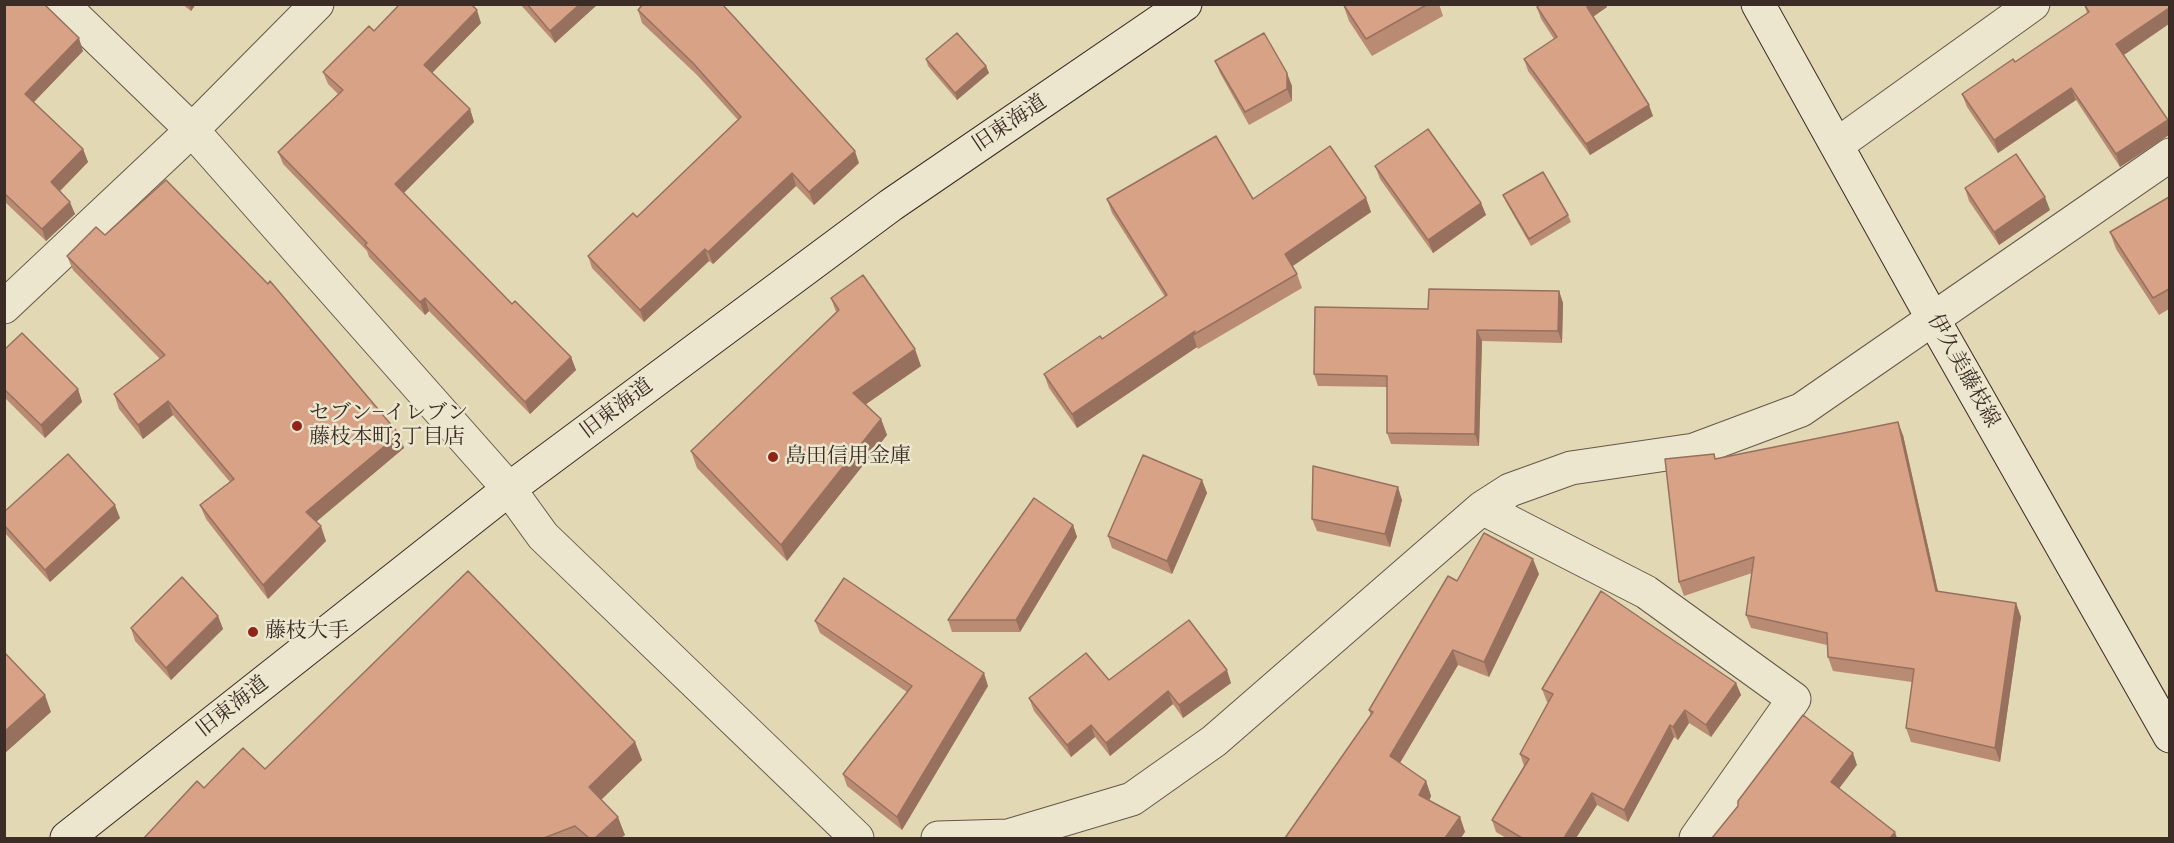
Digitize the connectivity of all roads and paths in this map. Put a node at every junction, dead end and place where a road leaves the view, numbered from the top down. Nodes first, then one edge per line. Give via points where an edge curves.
1 (62, 4) edge
2 (317, 4) edge
3 (1185, 4) edge
4 (1758, 4) edge
5 (2033, 4) edge
6 (192, 129) junction
7 (1838, 144) junction
8 (2169, 155) edge
9 (4, 307) edge
10 (1933, 319) junction
11 (509, 489) junction
12 (1482, 508) junction
13 (2169, 736) edge
14 (67, 838) edge
15 (857, 838) edge
16 (938, 838) edge
17 (1696, 838) edge

1 - 6 street
2 - 6 street
3 - 11 street, 旧東海道 via 891,205
4 - 7 street, 伊久美藤枝線
5 - 7 street
6 - 9 street
6 - 11 street
7 - 10 street, 伊久美藤枝線
8 - 10 street
10 - 12 street via 1801,410 1694,450 1570,468 1510,490
10 - 13 street, 伊久美藤枝線
11 - 14 street, 旧東海道
11 - 15 street via 543,536
12 - 16 street via 1214,741 1132,800 1008,836
12 - 17 street via 1646,592 1794,699

